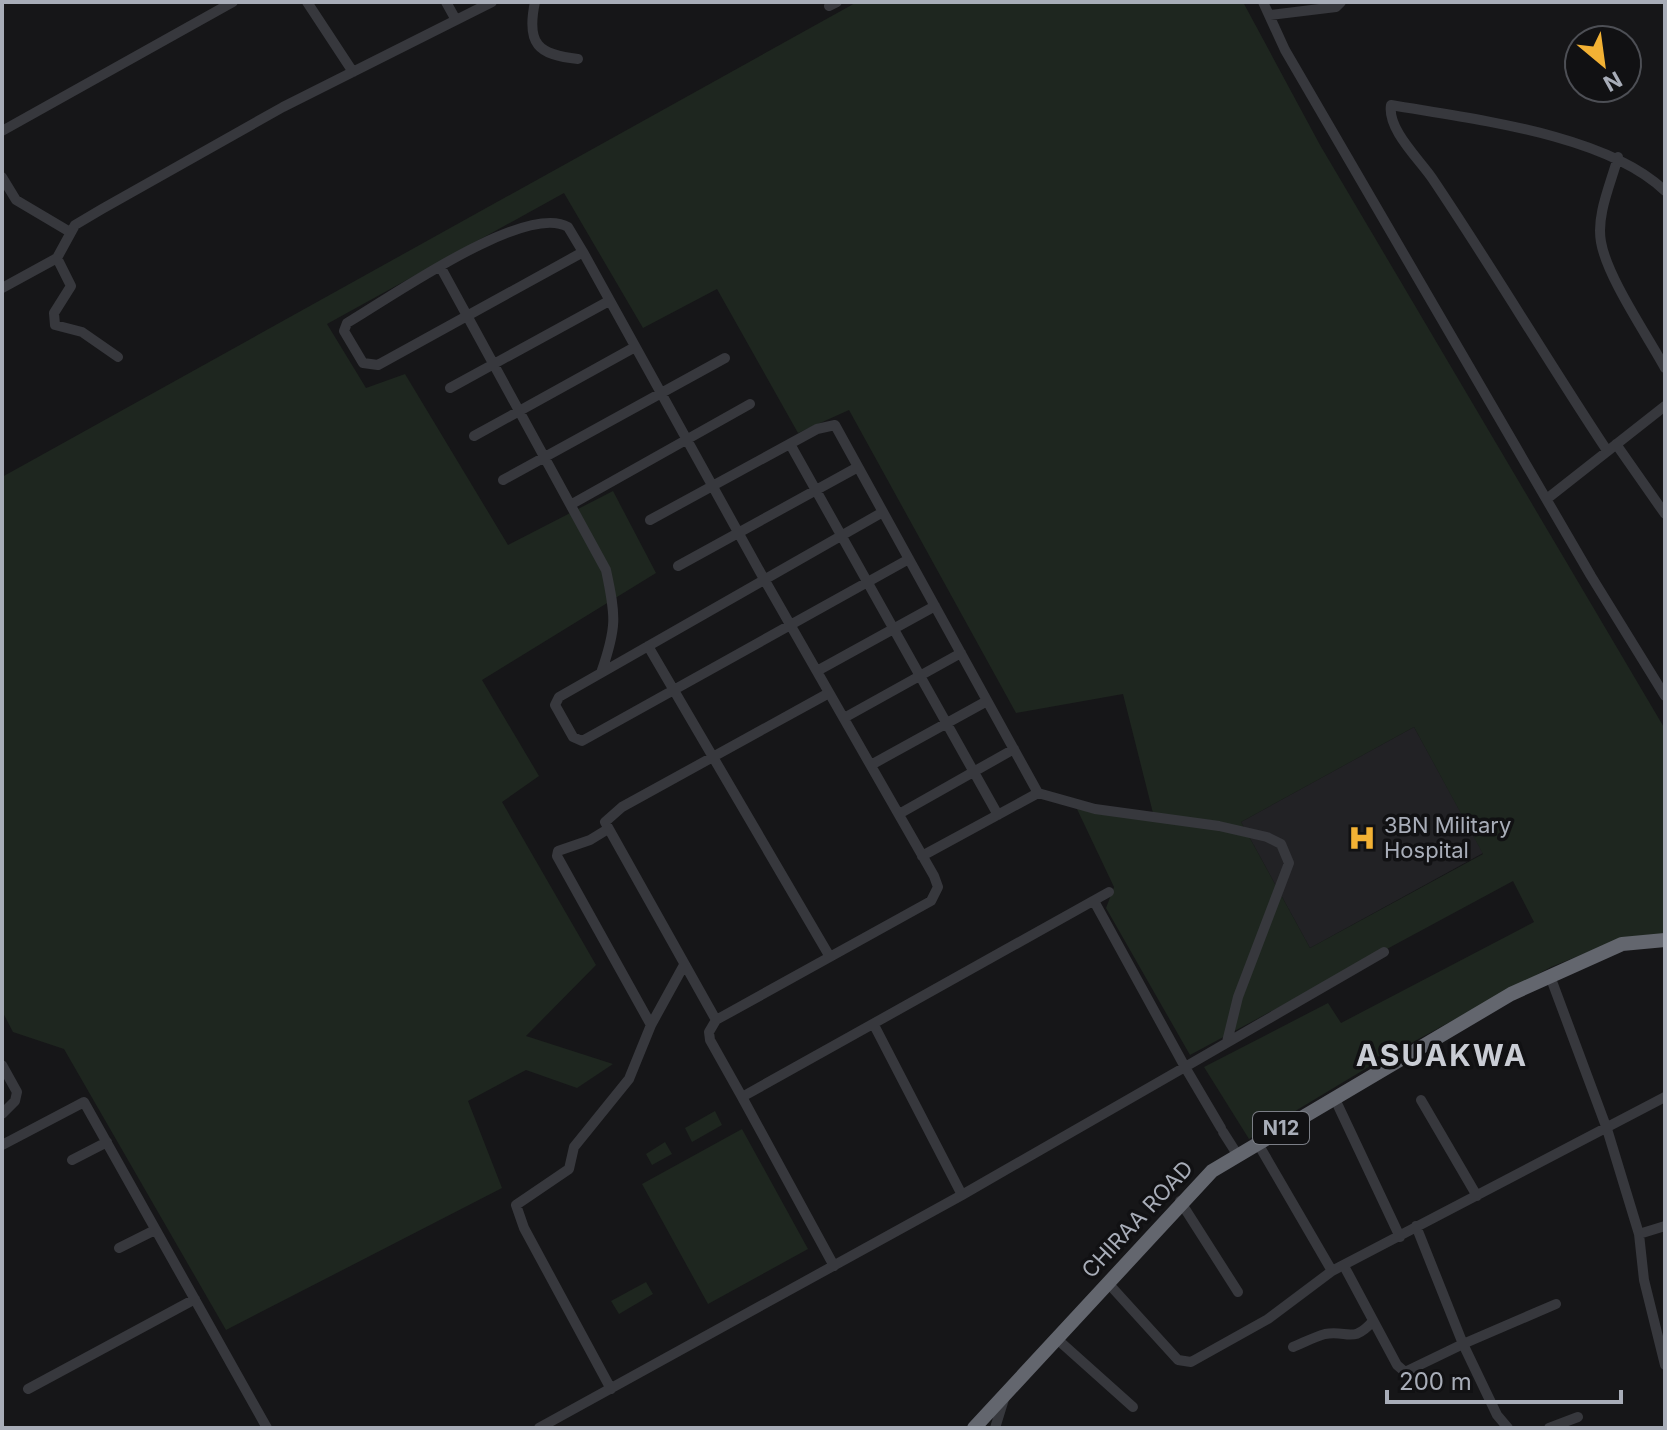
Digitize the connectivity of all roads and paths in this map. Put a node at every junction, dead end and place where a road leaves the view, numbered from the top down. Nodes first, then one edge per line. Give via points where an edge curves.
1 (233, 2) edge
2 (307, 2) edge
3 (446, 2) edge
4 (492, 2) edge
5 (535, 2) edge
6 (1263, 2) edge
7 (1341, 2) edge
8 (1270, 15) junction
9 (456, 20) junction
10 (578, 59) dead end
11 (353, 72) junction
12 (2, 131) edge
13 (1618, 157) junction
14 (2, 177) edge
15 (1665, 191) edge
16 (70, 232) junction
17 (583, 252) junction
18 (57, 258) junction
19 (441, 268) junction
20 (2, 288) edge
21 (609, 301) junction
22 (467, 316) junction
23 (635, 347) junction
24 (118, 357) dead end
25 (725, 358) dead end
26 (493, 364) junction
27 (1665, 368) edge
28 (450, 388) dead end
29 (660, 392) junction
30 (750, 404) dead end
31 (1665, 406) edge
32 (518, 410) junction
33 (474, 436) dead end
34 (686, 439) junction
35 (790, 444) junction
36 (1611, 447) junction
37 (544, 458) junction
38 (858, 467) junction
39 (503, 480) dead end
40 (712, 486) junction
41 (816, 491) junction
42 (1548, 498) junction
43 (572, 504) junction
44 (883, 512) junction
45 (1665, 514) edge
46 (650, 520) dead end
47 (738, 533) junction
48 (841, 536) junction
49 (909, 559) junction
50 (678, 566) dead end
51 (764, 579) junction
52 (867, 583) junction
53 (935, 606) junction
54 (792, 626) junction
55 (894, 629) junction
56 (648, 646) junction
57 (961, 653) junction
58 (817, 671) junction
59 (601, 673) junction
60 (920, 676) junction
61 (673, 691) junction
62 (829, 693) junction
63 (1665, 696) edge
64 (987, 701) junction
65 (844, 718) junction
66 (946, 723) junction
67 (1014, 749) junction
68 (713, 758) junction
69 (871, 765) junction
70 (974, 772) junction
71 (1038, 793) junction
72 (899, 814) junction
73 (998, 815) junction
74 (608, 829) junction
75 (922, 856) junction
76 (1109, 892) dead end
77 (1094, 901) junction
78 (1665, 940) edge
79 (1384, 952) dead end
80 (830, 957) junction
81 (684, 965) junction
82 (1550, 976) junction
83 (716, 1020) junction
84 (651, 1025) junction
85 (874, 1025) junction
86 (1227, 1042) junction
87 (2, 1065) edge
88 (1185, 1067) junction
89 (742, 1097) junction
90 (1334, 1097) junction
91 (1665, 1097) edge
92 (1421, 1100) dead end
93 (2, 1114) edge
94 (1607, 1129) junction
95 (107, 1142) junction
96 (1257, 1142) junction
97 (2, 1145) edge
98 (1237, 1154) junction
99 (72, 1160) dead end
100 (962, 1195) junction
101 (1477, 1196) junction
102 (1180, 1201) junction
103 (1416, 1226) junction
104 (1665, 1226) edge
105 (155, 1230) junction
106 (1639, 1234) junction
107 (1400, 1237) junction
108 (119, 1248) dead end
109 (834, 1266) junction
110 (1344, 1266) junction
111 (1332, 1271) junction
112 (1108, 1283) junction
113 (1238, 1292) dead end
114 (195, 1299) junction
115 (1556, 1304) dead end
116 (1373, 1321) junction
117 (1057, 1339) junction
118 (1463, 1344) junction
119 (1293, 1347) dead end
120 (1665, 1365) edge
121 (28, 1389) dead end
122 (611, 1389) junction
123 (1005, 1397) junction
124 (1133, 1407) dead end
125 (1578, 1417) dead end
126 (267, 1428) edge
127 (539, 1428) edge
128 (974, 1428) edge
129 (995, 1428) edge
130 (1508, 1428) edge
131 (1549, 1428) edge

1 - 12 street
2 - 11 street
3 - 9 street
4 - 9 street
5 - 10 street via 530,27 541,50
6 - 8 street
7 - 8 street via 1336,7
8 - 42 street via 1285,50
9 - 11 street
11 - 16 street via 171,169
13 - 15 street
13 - 27 street via 1600,240
13 - 36 street via 1541,134 1391,105 1390,113 1410,150
14 - 16 street via 16,200
16 - 18 street
17 - 19 street via 568,227 549,220 498,234
17 - 21 street
17 - 22 street
18 - 20 street
18 - 24 street via 71,286 54,313 55,325 82,332
19 - 22 street
19 - 22 street via 347,323 344,331 363,363 378,365
21 - 23 street
21 - 26 street
22 - 26 street
23 - 29 street
23 - 32 street
25 - 29 street
26 - 28 street
26 - 32 street
29 - 34 street
29 - 37 street
30 - 34 street
31 - 36 street
32 - 33 street
32 - 37 street
34 - 40 street
34 - 43 street
35 - 38 street via 835,425
35 - 40 street
35 - 41 street
36 - 42 street
36 - 45 street
37 - 39 street
37 - 43 street
38 - 41 street
38 - 44 street
40 - 46 street
40 - 47 street
41 - 47 street
41 - 48 street
42 - 63 street
43 - 59 street via 606,570 616,615
44 - 48 street
44 - 49 street
47 - 50 street
47 - 51 street
48 - 51 street
48 - 52 street
49 - 52 street
49 - 53 street
51 - 54 street
51 - 56 street
52 - 54 street
52 - 55 street
53 - 55 street
53 - 57 street
54 - 58 street
54 - 61 street
55 - 58 street
55 - 60 street
56 - 59 street
56 - 61 street
57 - 60 street
57 - 64 street
58 - 62 street
59 - 61 street via 555,701 577,741
60 - 65 street
60 - 66 street
61 - 68 street
62 - 65 street
62 - 68 street
64 - 66 street
64 - 67 street
65 - 69 street
66 - 69 street
66 - 70 street
67 - 70 street
67 - 71 street
68 - 74 street via 610,814
68 - 80 street
69 - 72 street
70 - 72 street
70 - 73 street
71 - 73 street
71 - 86 street via 1095,809 1219,826 1281,844 1289,863 1238,997
72 - 75 street
73 - 75 street
74 - 81 street
74 - 84 street via 557,856
75 - 80 street via 938,887 931,901
76 - 77 street
77 - 85 street
77 - 88 street
78 - 82 highway, CHIRAA ROAD / N12 via 1622,944
79 - 86 street
80 - 83 street
81 - 83 street
81 - 84 street
82 - 90 highway, CHIRAA ROAD / N12
82 - 94 street
83 - 89 street via 710,1040
84 - 122 street via 629,1079 574,1147 569,1169 516,1205
85 - 89 street
85 - 100 street
86 - 88 street
87 - 93 street via 17,1092
88 - 98 street
88 - 100 street
89 - 109 street
90 - 96 highway, CHIRAA ROAD / N12
90 - 107 street
91 - 94 street
92 - 101 street
94 - 101 street
94 - 106 street
95 - 97 street via 81,1101
95 - 99 street
95 - 105 street
96 - 98 highway, CHIRAA ROAD / N12
96 - 111 street
98 - 102 highway, CHIRAA ROAD / N12
100 - 109 street
101 - 103 street
102 - 112 highway, CHIRAA ROAD / N12
102 - 113 street
103 - 107 street
103 - 118 street
104 - 106 street
105 - 108 street
105 - 114 street
106 - 120 street via 1644,1280
107 - 110 street
109 - 122 street
110 - 111 street
110 - 116 street
111 - 112 street via 1268,1319 1185,1363
112 - 117 highway, CHIRAA ROAD / N12
114 - 121 street
114 - 126 street
115 - 118 street
116 - 118 street via 1405,1372
116 - 119 street via 1351,1337 1328,1333
117 - 123 highway, CHIRAA ROAD / N12
117 - 124 street
118 - 130 street
122 - 127 street
123 - 128 highway, CHIRAA ROAD / N12
123 - 129 street
125 - 131 street

